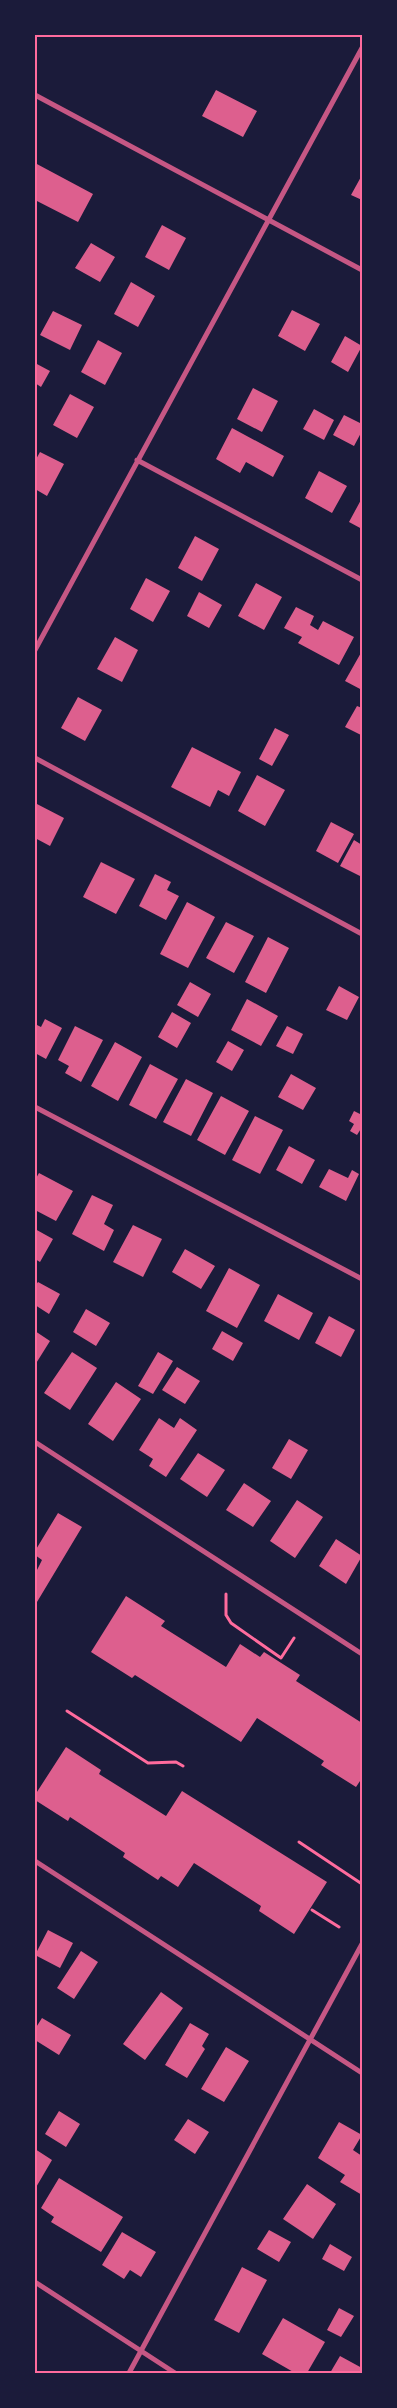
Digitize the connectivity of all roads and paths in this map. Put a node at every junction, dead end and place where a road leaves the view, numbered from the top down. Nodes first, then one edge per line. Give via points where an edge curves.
1 (362, 48) edge
2 (35, 95) edge
3 (268, 221) junction
4 (362, 270) edge
5 (137, 460) junction
6 (362, 580) edge
7 (35, 650) edge
8 (35, 758) edge
9 (362, 934) edge
10 (35, 1107) edge
11 (362, 1279) edge
12 (35, 1442) edge
13 (226, 1594) dead end
14 (294, 1638) dead end
15 (362, 1654) edge
16 (68, 1711) dead end
17 (183, 1766) dead end
18 (299, 1842) dead end
19 (35, 1861) edge
20 (362, 1884) edge
21 (312, 1910) dead end
22 (339, 1927) dead end
23 (362, 1944) edge
24 (312, 2040) junction
25 (362, 2073) edge
26 (35, 2282) edge
27 (141, 2352) junction
28 (130, 2373) edge
29 (175, 2373) edge

1 - 3 street
2 - 3 street
3 - 4 street
3 - 5 street
5 - 6 street
5 - 7 street
8 - 9 street
10 - 11 street
12 - 15 street
13 - 14 path via 225,1608 231,1623 281,1658
16 - 17 path via 148,1763 176,1762
18 - 20 path
19 - 24 street
21 - 22 path
23 - 24 street
24 - 25 street
24 - 27 street
26 - 27 street
27 - 28 street
27 - 29 street

